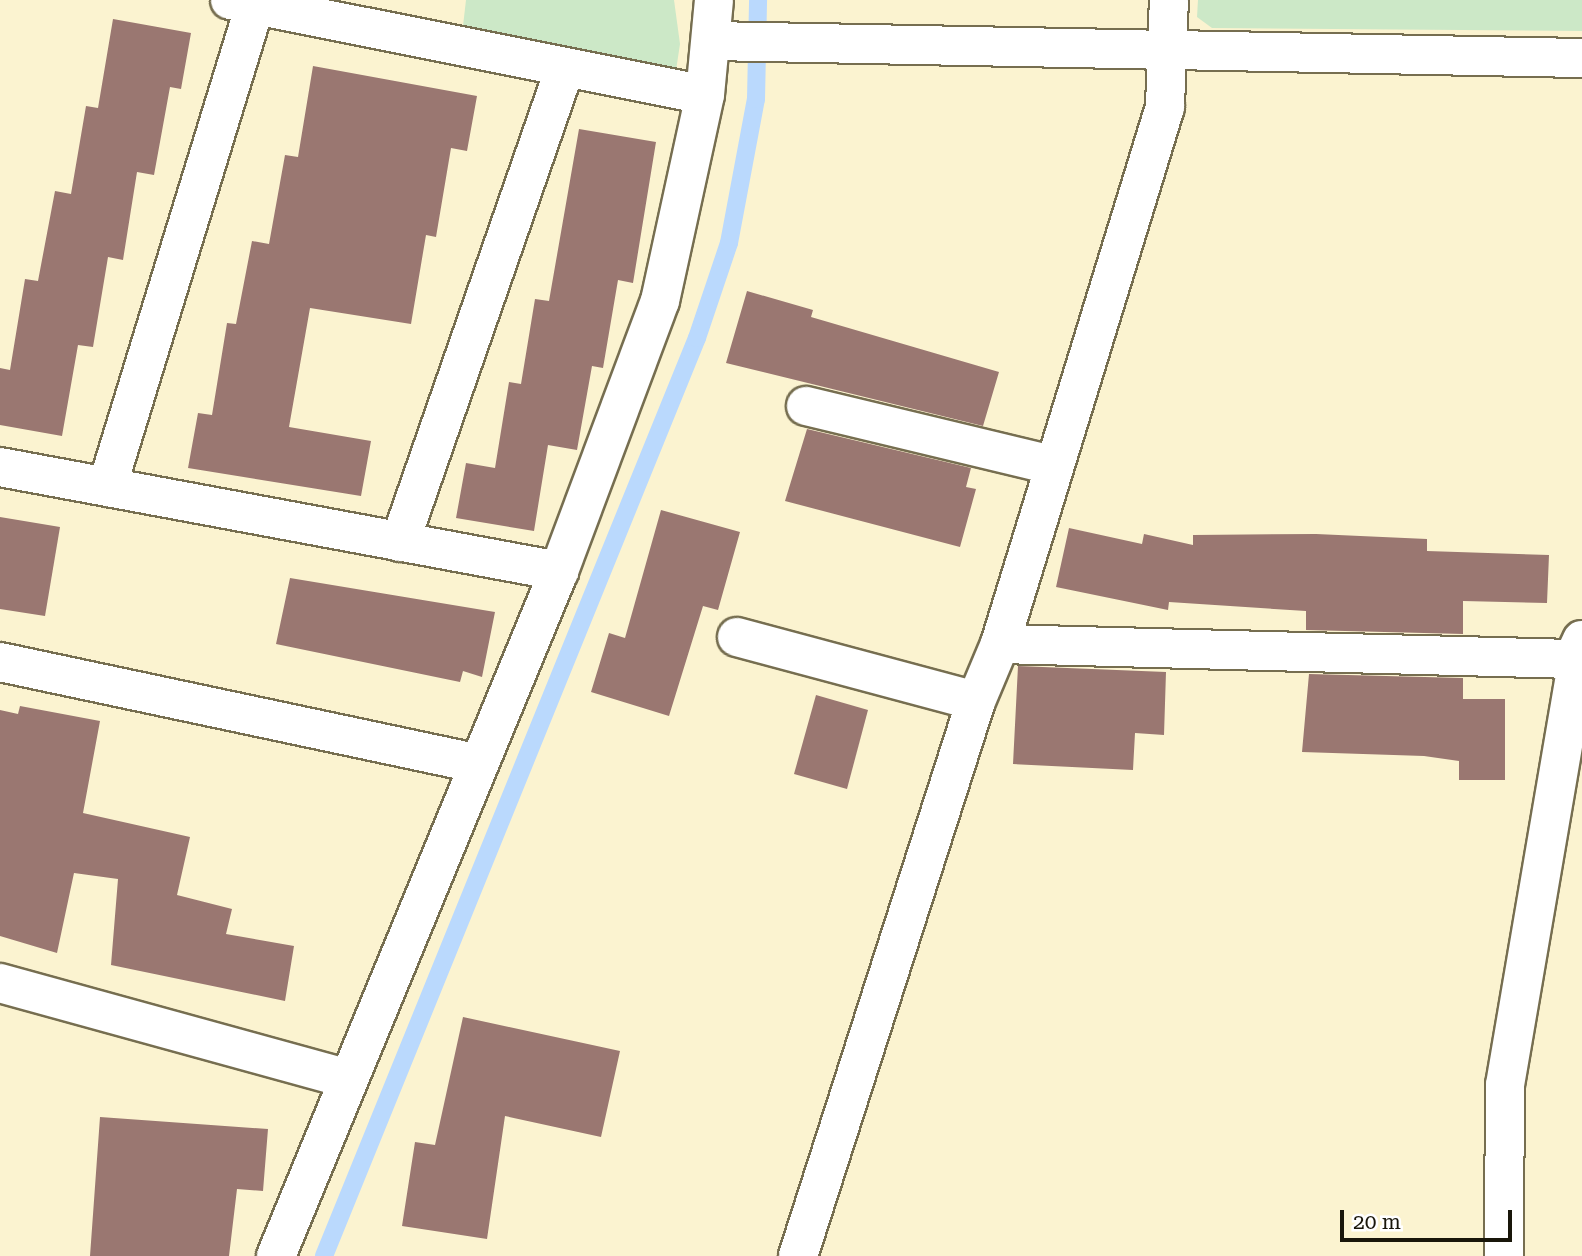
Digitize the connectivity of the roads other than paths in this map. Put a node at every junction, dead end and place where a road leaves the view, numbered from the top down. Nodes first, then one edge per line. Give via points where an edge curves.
1 (714, 0) edge
2 (1169, 0) edge
3 (242, 3) edge
4 (710, 41) junction
5 (1169, 50) junction
6 (1582, 58) edge
7 (565, 68) junction
8 (705, 95) junction
9 (806, 407) dead end
10 (1052, 465) junction
11 (0, 467) edge
12 (107, 488) junction
13 (400, 542) junction
14 (559, 571) junction
15 (737, 637) dead end
16 (1000, 644) junction
17 (1577, 649) edge
18 (0, 662) edge
19 (976, 701) junction
20 (478, 764) junction
21 (0, 983) edge
22 (348, 1079) junction
23 (276, 1256) edge
24 (799, 1256) edge
25 (1504, 1256) edge

1 - 4 street
2 - 5 street
3 - 7 street
3 - 12 street
4 - 5 street
4 - 8 street
5 - 6 street
5 - 10 street via 1165,107
7 - 8 street
7 - 13 street
8 - 14 street via 660,301
9 - 10 street
10 - 16 street
11 - 12 street
12 - 13 street
13 - 14 street
14 - 20 street
15 - 19 street
16 - 17 street
16 - 19 street
17 - 25 street via 1505,1085
18 - 20 street
19 - 24 street
20 - 22 street
21 - 22 street
22 - 23 street

